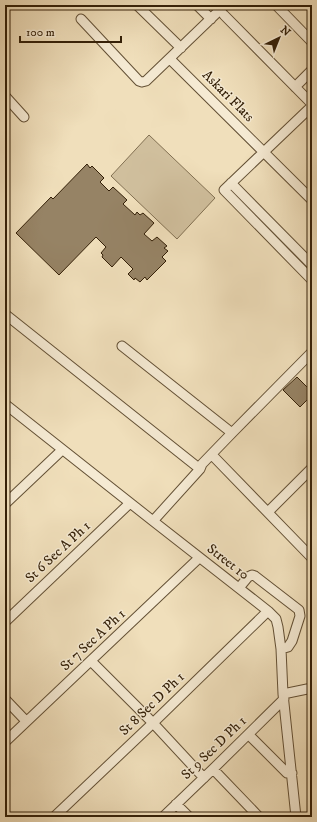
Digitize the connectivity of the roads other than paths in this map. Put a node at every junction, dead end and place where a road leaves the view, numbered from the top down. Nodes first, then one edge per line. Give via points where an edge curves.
1 (137, 5) edge
2 (197, 5) edge
3 (225, 5) edge
4 (276, 5) edge
5 (224, 16) dead end
6 (81, 19) dead end
7 (211, 19) junction
8 (312, 42) edge
9 (181, 48) junction
10 (172, 61) dead end
11 (312, 70) edge
12 (295, 87) junction
13 (5, 96) edge
14 (312, 105) edge
15 (24, 117) dead end
16 (263, 152) junction
17 (231, 183) junction
18 (312, 200) edge
19 (291, 244) junction
20 (284, 252) junction
21 (312, 266) edge
22 (312, 280) edge
23 (5, 314) edge
24 (122, 346) dead end
25 (312, 352) edge
26 (312, 359) edge
27 (5, 404) edge
28 (232, 433) junction
29 (62, 450) junction
30 (215, 458) junction
31 (312, 468) edge
32 (200, 469) junction
33 (130, 503) junction
34 (5, 504) edge
35 (268, 512) junction
36 (153, 521) junction
37 (199, 558) junction
38 (312, 558) edge
39 (239, 588) junction
40 (268, 611) junction
41 (5, 622) edge
42 (281, 648) junction
43 (91, 661) junction
44 (312, 688) edge
45 (284, 696) junction
46 (5, 699) edge
47 (26, 721) junction
48 (153, 723) junction
49 (249, 734) junction
50 (5, 742) edge
51 (213, 769) junction
52 (292, 773) junction
53 (204, 778) junction
54 (176, 804) junction
55 (54, 817) edge
56 (163, 817) edge
57 (189, 817) edge
58 (259, 817) edge
59 (296, 817) edge

1 - 9 street
2 - 7 street
3 - 7 street
4 - 8 street
5 - 12 street
6 - 9 street via 142,82
7 - 9 street
10 - 16 street, Askari Flats
11 - 12 street
12 - 14 street
13 - 15 street
14 - 16 street
16 - 17 street
16 - 18 street, Askari Flats
17 - 19 street
17 - 20 street via 224,190
19 - 20 street
19 - 21 street
20 - 22 street
23 - 32 street
24 - 28 street
25 - 28 street
26 - 30 street
27 - 29 street, Street 10
28 - 32 street
29 - 33 street, Street 10
29 - 34 street
30 - 32 street via 205,468
30 - 35 street
31 - 35 street
32 - 36 street
33 - 36 street, Street 10
33 - 41 street, St 6 Sec A Ph 1
35 - 38 street
36 - 37 street, Street 10
37 - 39 street, Street 10
37 - 43 street, St 7 Sec A Ph 1
39 - 40 street, Street 10
39 - 42 street via 248,577 255,576 299,610 300,616 292,641 288,646
40 - 42 street, Street 10 via 276,619
40 - 48 street, St 8 Sec D Ph 1
42 - 45 street, Street 10
43 - 47 street, St 7 Sec A Ph 1
43 - 48 street
44 - 45 street
45 - 49 street, St 9 Sec D Ph 1
45 - 52 street, Street 10
46 - 47 street
47 - 50 street, St 7 Sec A Ph 1
48 - 53 street
48 - 55 street, St 8 Sec D Ph 1
49 - 51 street, St 9 Sec D Ph 1
49 - 52 street via 287,773
51 - 53 street, St 9 Sec D Ph 1
51 - 58 street
52 - 59 street, Street 10
53 - 54 street, St 9 Sec D Ph 1
54 - 56 street, St 9 Sec D Ph 1
54 - 57 street

